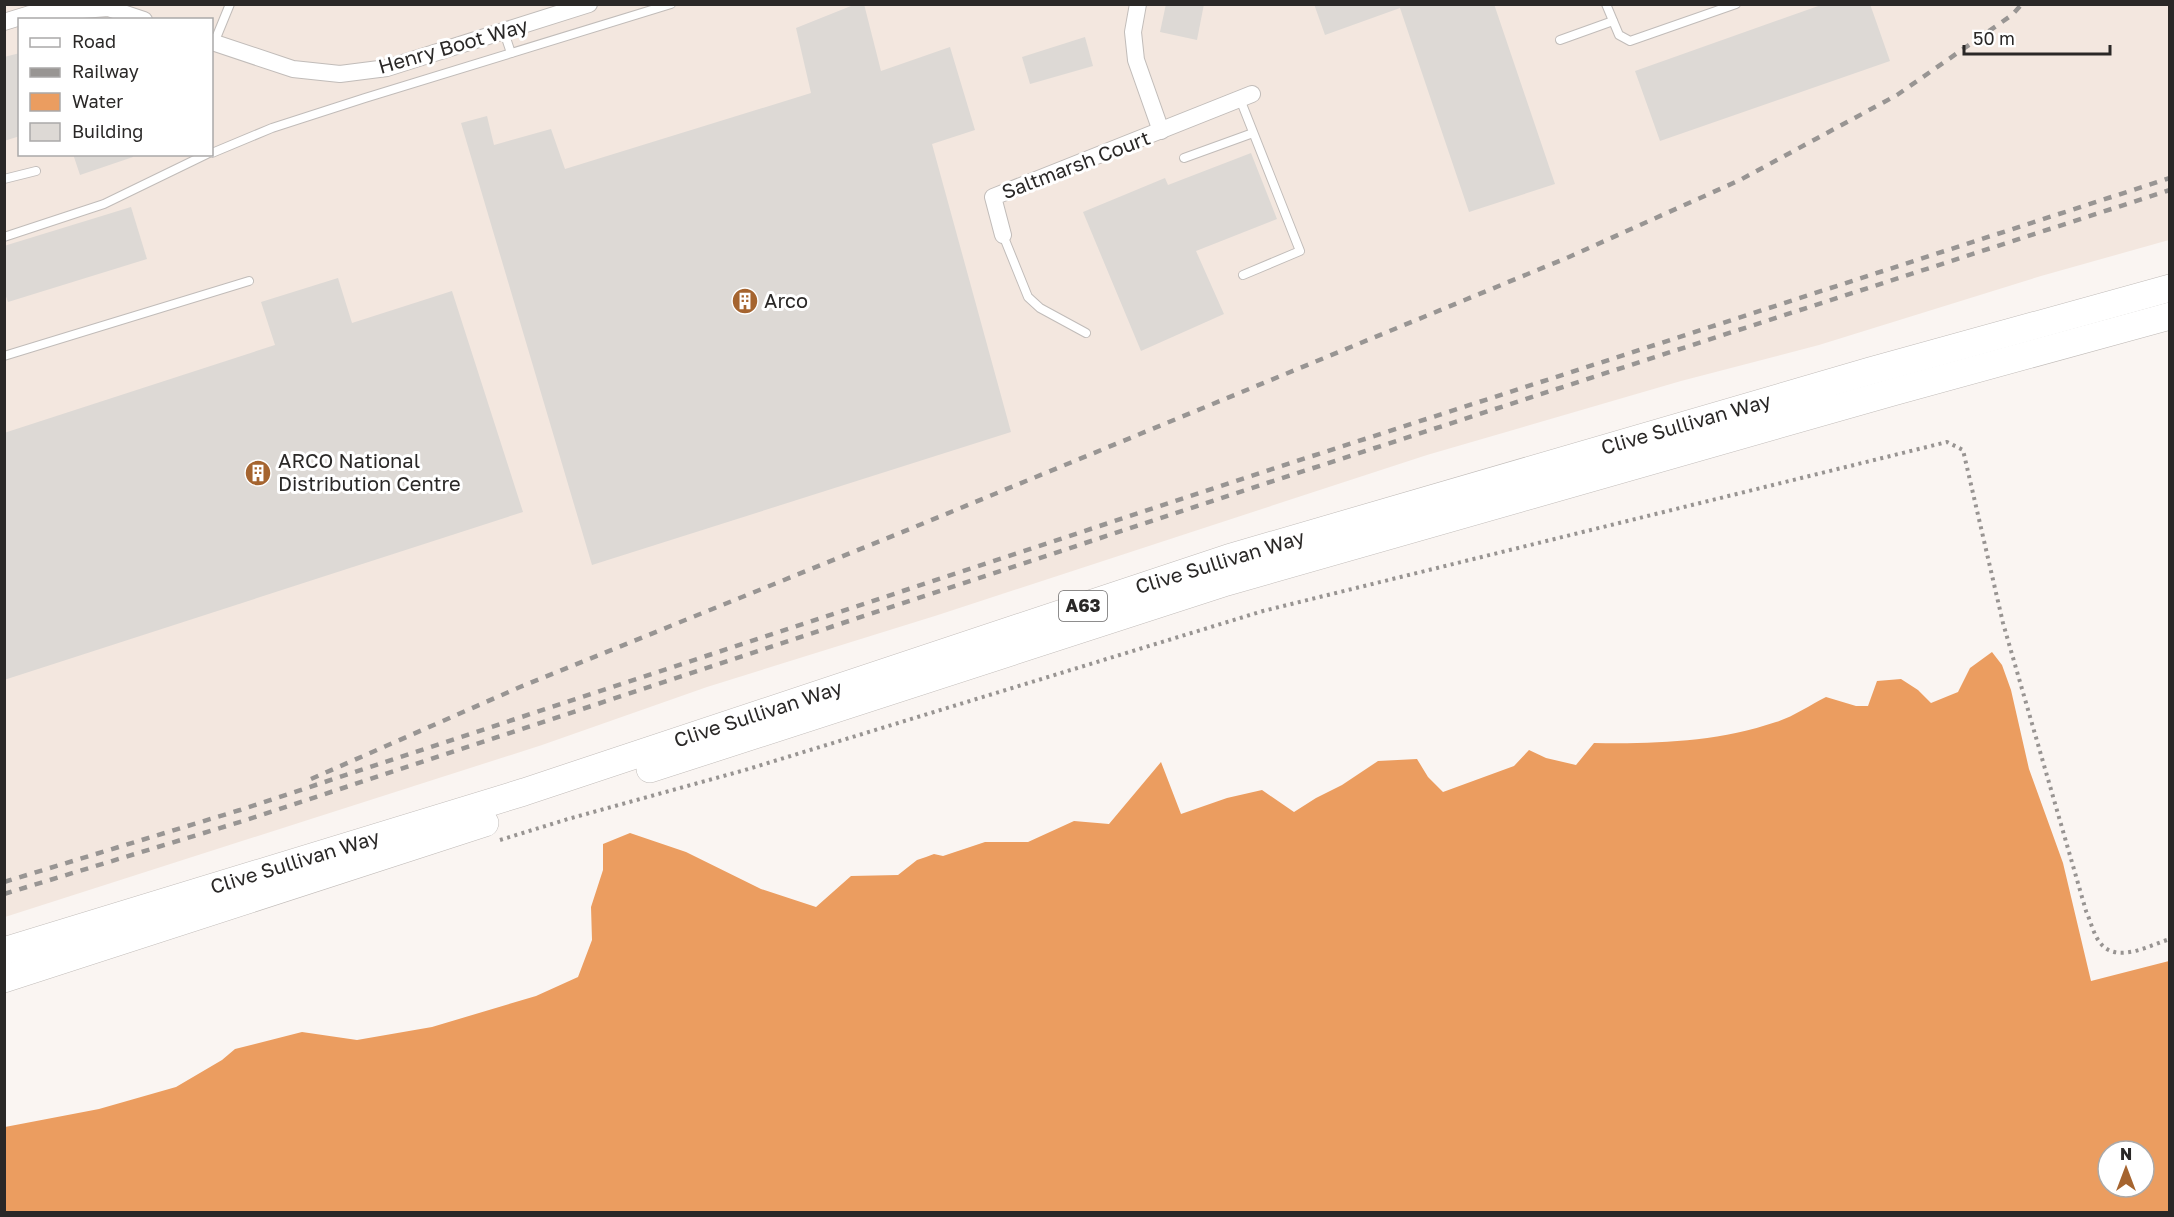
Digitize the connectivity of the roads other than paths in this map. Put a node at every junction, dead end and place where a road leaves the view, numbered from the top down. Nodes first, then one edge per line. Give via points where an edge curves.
1 (230, 4) edge
2 (671, 4) edge
3 (1138, 4) edge
4 (1606, 4) edge
5 (1736, 4) edge
6 (588, 5) edge
7 (62, 15) edge
8 (138, 18) edge
9 (1613, 21) junction
10 (4, 22) edge
11 (504, 32) junction
12 (1560, 40) dead end
13 (213, 43) edge
14 (511, 53) junction
15 (1246, 97) joint
16 (1161, 131) junction
17 (1253, 133) junction
18 (213, 153) edge
19 (203, 156) edge
20 (1184, 158) dead end
21 (36, 171) dead end
22 (4, 179) edge
23 (1002, 235) joint
24 (4, 237) edge
25 (1242, 275) dead end
26 (249, 281) dead end
27 (2169, 288) edge
28 (2169, 316) edge
29 (1086, 333) dead end
30 (4, 357) edge
31 (4, 951) edge
32 (4, 979) edge

1 - 13 lane
2 - 14 lane
3 - 16 street, Saltmarsh Court via 1132,32 1136,60
4 - 9 lane
5 - 9 lane via 1630,41 1619,35
6 - 11 street, Henry Boot Way
7 - 8 street via 108,8
7 - 10 street via 30,14
9 - 12 lane
11 - 13 street, Henry Boot Way via 387,68 340,74 293,69
11 - 14 lane
14 - 18 lane via 283,125
15 - 16 street, Saltmarsh Court
15 - 17 lane
16 - 23 street, Saltmarsh Court via 993,197
17 - 20 lane
17 - 25 lane via 1300,251
19 - 24 lane via 104,204
21 - 22 lane
23 - 29 lane via 1028,297 1040,308
26 - 30 lane
27 - 31 highway, Clive Sullivan Way / A63 via 1228,558 524,792
28 - 32 highway, Clive Sullivan Way / A63 via 1227,582

